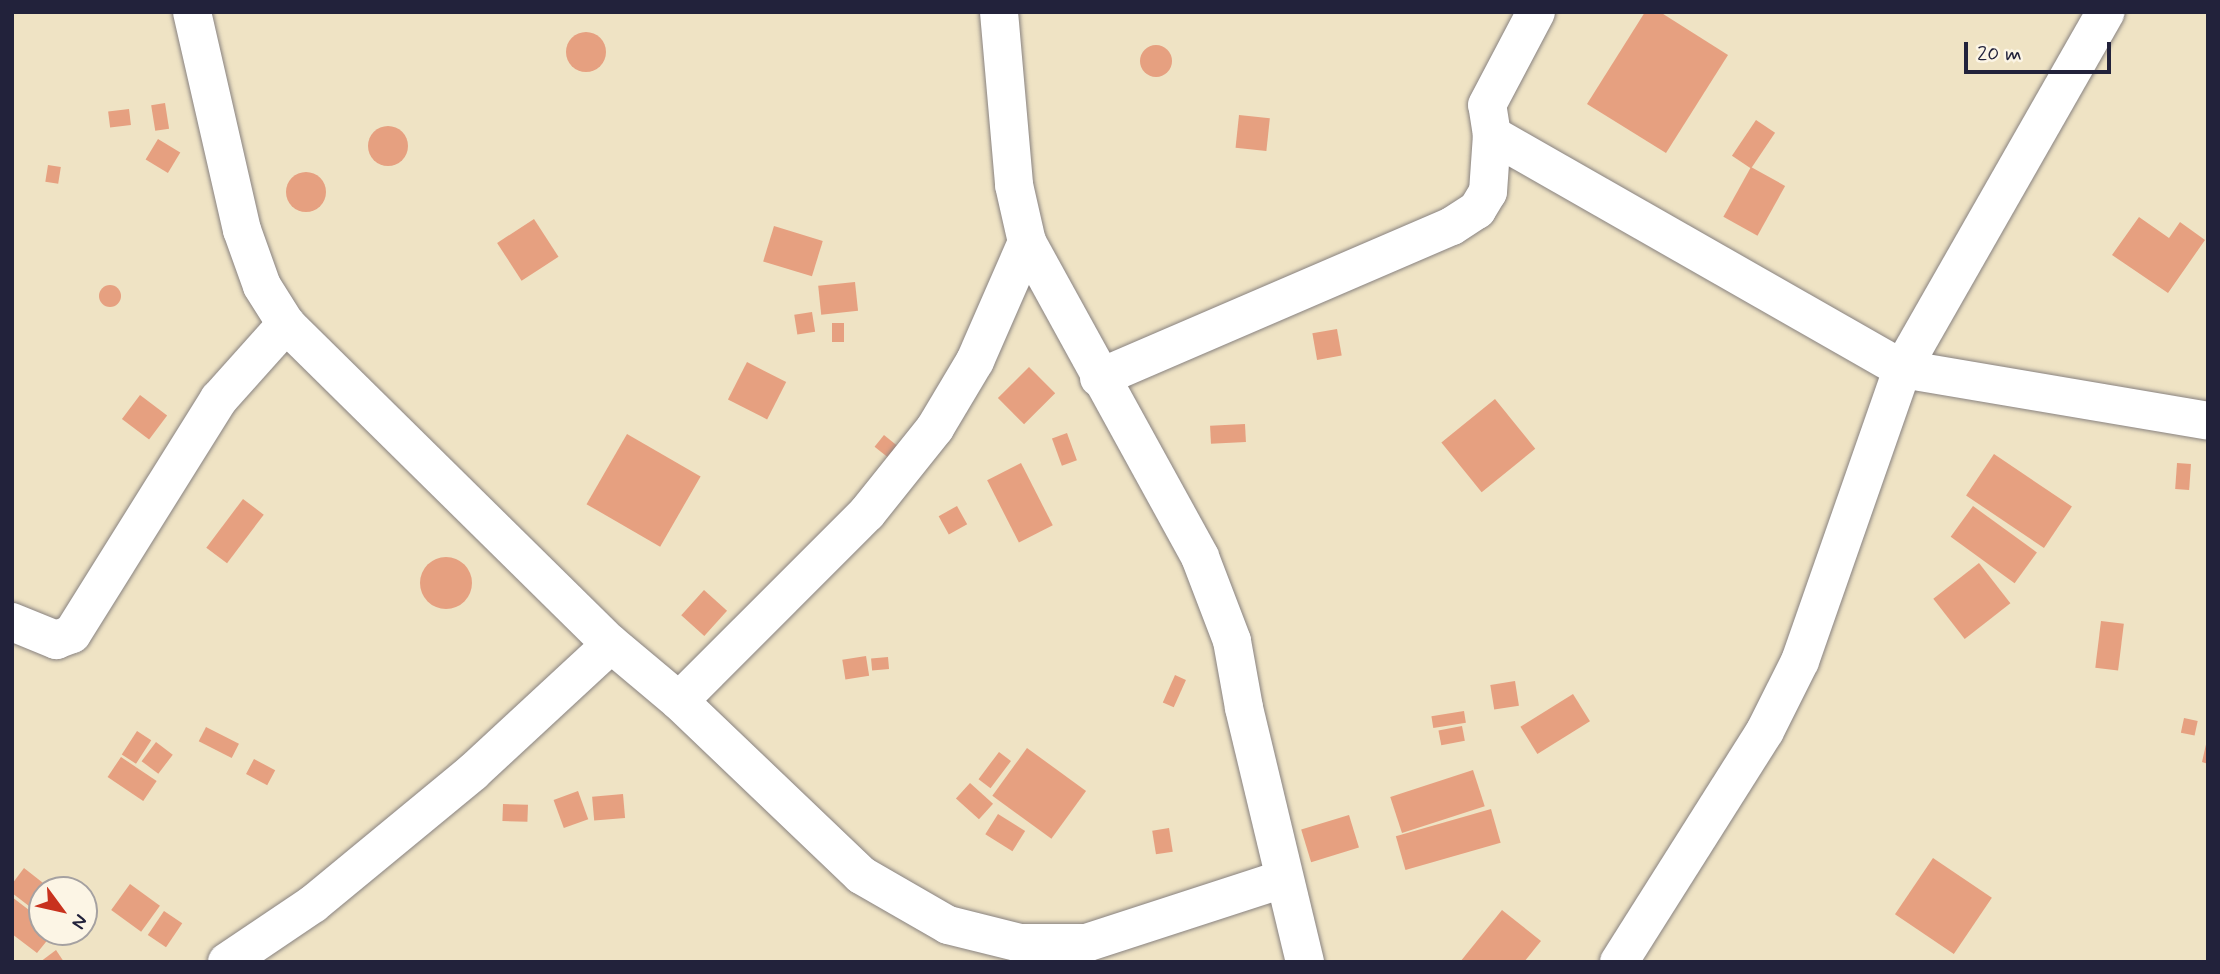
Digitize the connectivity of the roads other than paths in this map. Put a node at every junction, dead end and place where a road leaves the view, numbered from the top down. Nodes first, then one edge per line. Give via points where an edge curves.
1 (192, 12) edge
2 (999, 12) edge
3 (1536, 12) edge
4 (2106, 12) edge
5 (1492, 135) junction
6 (1027, 242) junction
7 (286, 324) junction
8 (1902, 369) junction
9 (1099, 378) junction
10 (2208, 421) edge
11 (12, 622) edge
12 (611, 644) junction
13 (679, 701) junction
14 (1283, 878) junction
15 (227, 962) edge
16 (1305, 962) edge
17 (1619, 962) edge

1 - 7 street via 242,230 262,286
2 - 6 street via 1014,185
3 - 5 street via 1487,105
4 - 8 street
5 - 8 street
5 - 9 street via 1489,192 1477,210 1452,226
6 - 9 street
6 - 13 street via 975,361 935,428 867,513
7 - 11 street via 219,399 72,634 56,640
7 - 12 street
8 - 10 street
8 - 17 street via 1794,672 1765,731
9 - 14 street via 1200,557 1232,641
12 - 13 street
12 - 15 street via 462,781 313,904
13 - 14 street via 861,875 948,925 1020,943 1086,943
14 - 16 street

